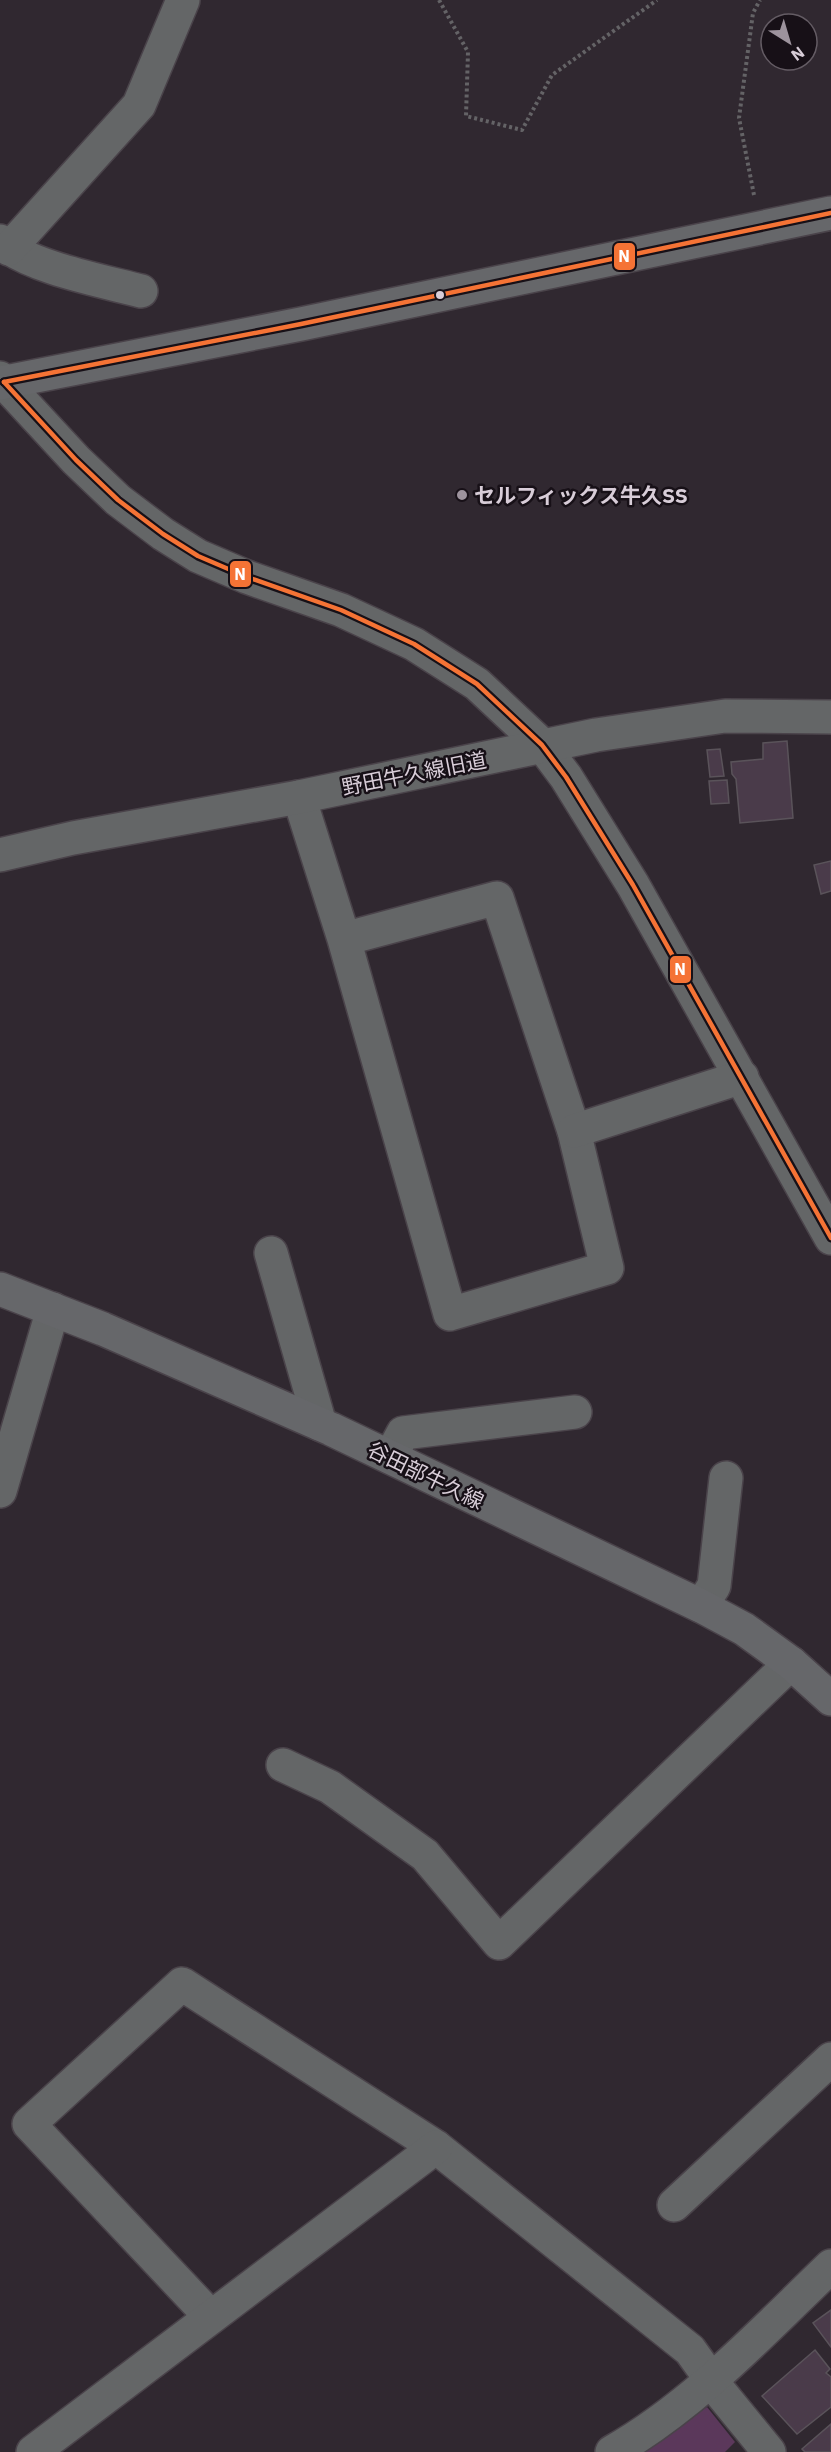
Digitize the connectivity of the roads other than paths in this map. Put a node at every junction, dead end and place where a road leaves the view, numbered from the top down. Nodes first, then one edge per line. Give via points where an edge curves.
1 (183, 0) edge
2 (831, 213) edge
3 (4, 245) edge
4 (141, 291) dead end
5 (1, 381) edge
6 (831, 717) edge
7 (542, 746) junction
8 (299, 797) junction
9 (0, 855) edge
10 (344, 939) junction
11 (742, 1077) junction
12 (574, 1131) junction
13 (831, 1238) edge
14 (271, 1252) dead end
15 (0, 1289) edge
16 (53, 1309) junction
17 (575, 1412) dead end
18 (320, 1424) junction
19 (390, 1457) junction
20 (726, 1478) dead end
21 (0, 1491) edge
22 (701, 1606) junction
23 (791, 1663) junction
24 (831, 1699) edge
25 (283, 1765) dead end
26 (831, 2059) edge
27 (436, 2146) junction
28 (674, 2205) dead end
29 (831, 2266) edge
30 (210, 2316) junction
31 (711, 2379) junction
32 (33, 2452) edge
33 (612, 2452) edge
34 (769, 2452) edge

1 - 3 street via 139,105
2 - 5 main road via 301,324
3 - 4 street via 60,270
5 - 7 street via 118,500 163,534 198,556 341,610 414,644 477,684
6 - 7 street, 野田牛久線旧道 via 725,716
7 - 8 street, 野田牛久線旧道
7 - 11 street via 633,885
8 - 9 street, 野田牛久線旧道
8 - 10 street
10 - 12 street via 497,898
10 - 12 street via 450,1314 607,1268
11 - 12 street
11 - 13 street
14 - 18 street
15 - 16 main road, 谷田部牛久線
16 - 18 main road, 谷田部牛久線
16 - 21 street
17 - 19 street via 403,1433
18 - 19 main road, 谷田部牛久線
19 - 22 main road, 谷田部牛久線
20 - 22 street via 714,1586
22 - 23 main road, 谷田部牛久線 via 744,1629
23 - 24 main road, 谷田部牛久線
23 - 25 street via 499,1943 425,1855 330,1787
26 - 28 street
27 - 30 street
27 - 30 street via 182,1984 29,2124
27 - 31 street via 690,2350
29 - 31 street
30 - 32 street
31 - 33 street via 645,2434
31 - 34 street

